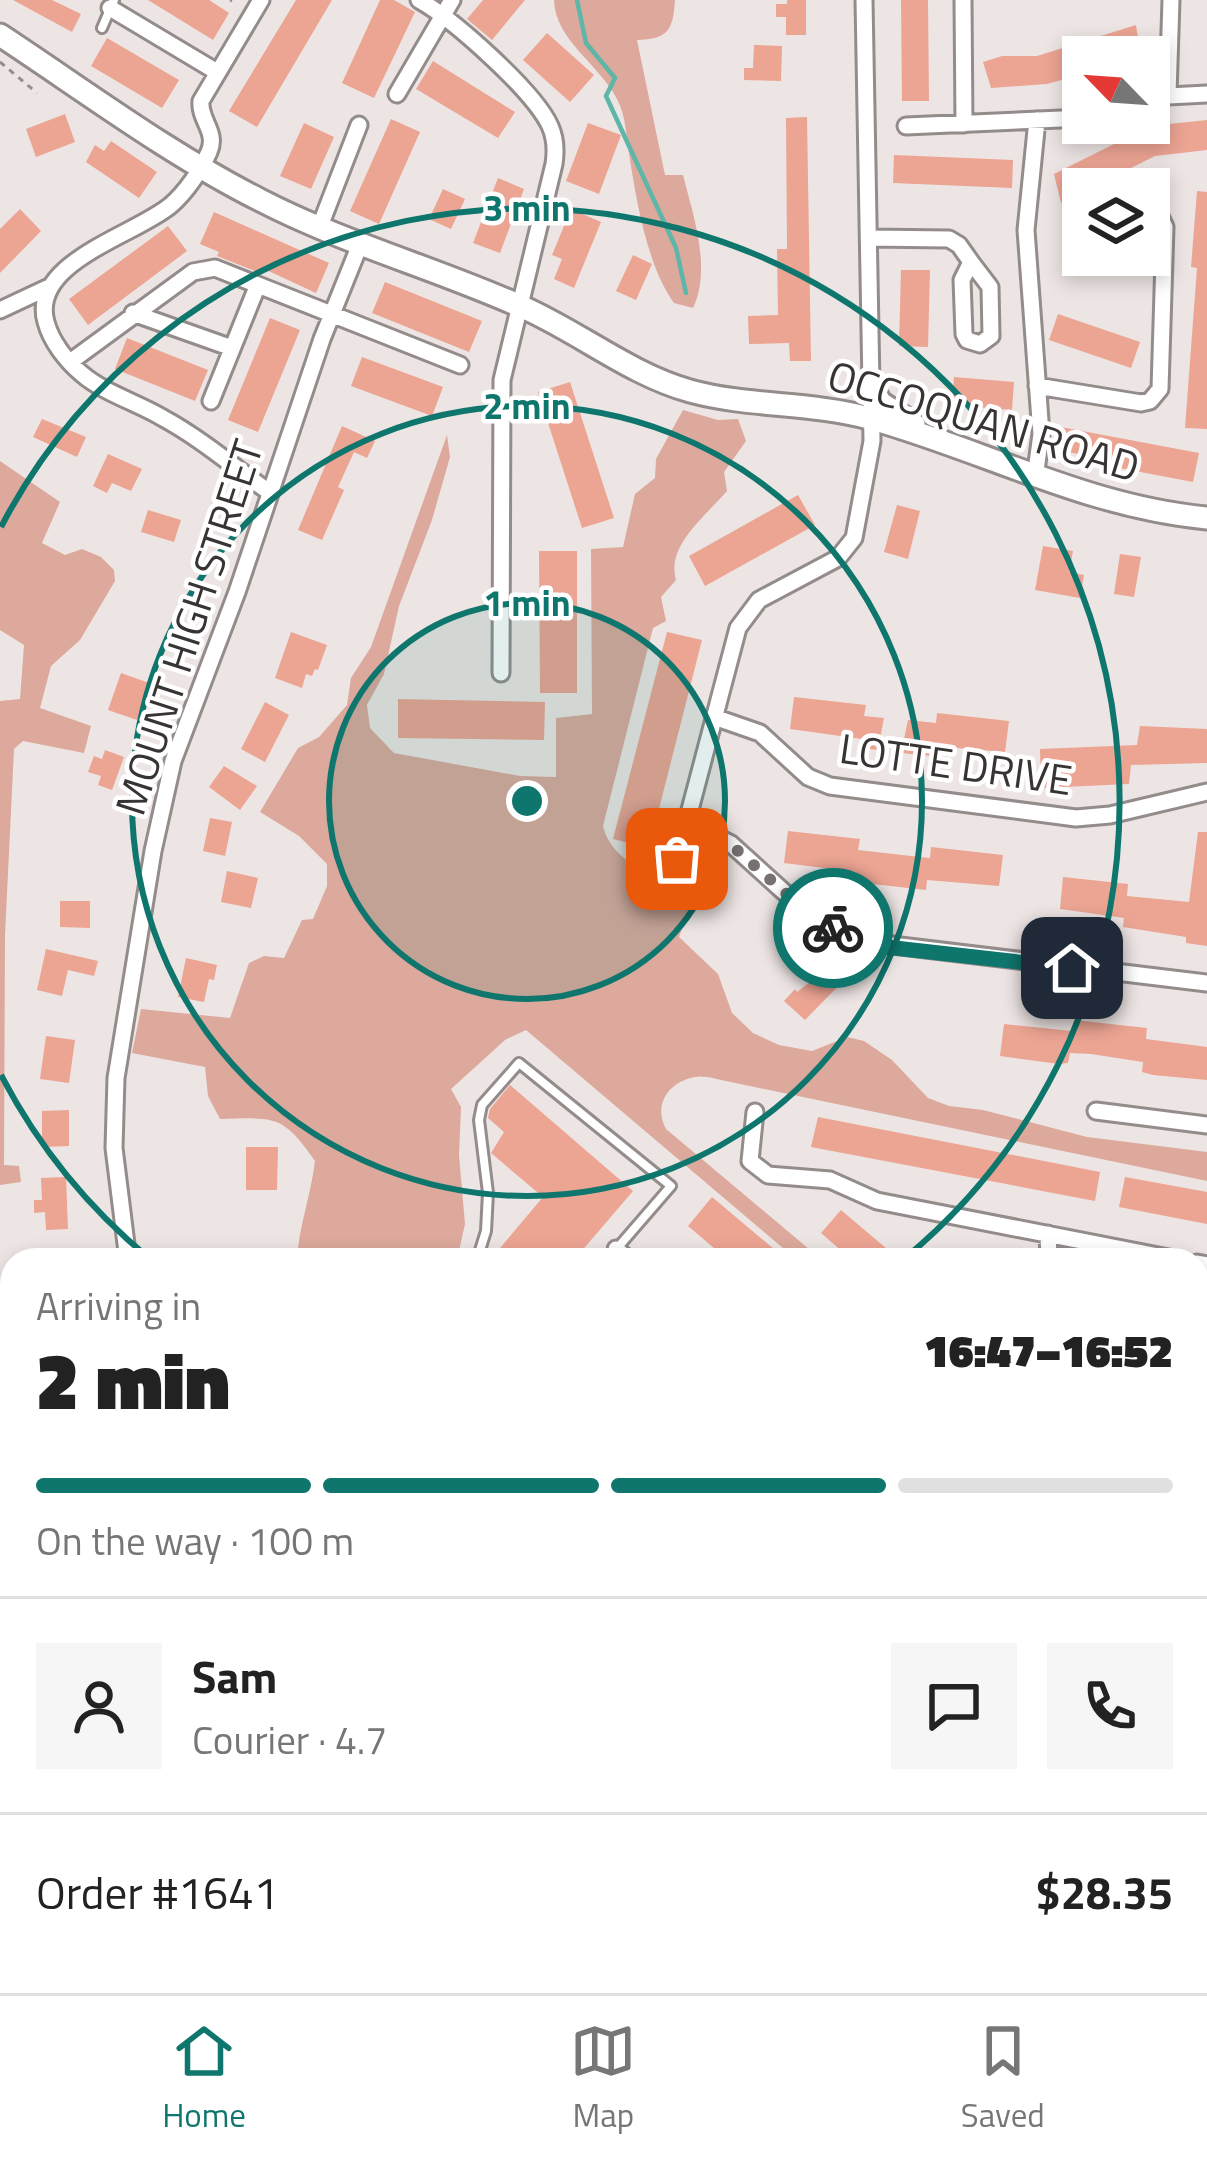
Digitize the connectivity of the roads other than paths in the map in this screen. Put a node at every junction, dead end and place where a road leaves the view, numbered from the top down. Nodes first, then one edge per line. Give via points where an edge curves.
1 (261, 0) edge
2 (419, 0) edge
3 (864, 0) edge
4 (963, 0) edge
5 (1171, 0) edge
6 (112, 4) edge
7 (448, 7) edge
8 (102, 28) dead end
9 (0, 35) edge
10 (1170, 36) edge
11 (217, 72) junction
12 (398, 94) dead end
13 (1170, 94) edge
14 (1207, 94) edge
15 (1062, 119) edge
16 (1037, 120) junction
17 (964, 124) junction
18 (359, 125) dead end
19 (906, 126) dead end
20 (200, 168) junction
21 (320, 226) junction
22 (868, 238) junction
23 (361, 242) junction
24 (970, 262) junction
25 (1163, 276) edge
26 (257, 287) junction
27 (47, 288) junction
28 (521, 306) junction
29 (0, 310) edge
30 (133, 313) junction
31 (332, 314) junction
32 (232, 348) junction
33 (70, 362) junction
34 (460, 365) dead end
35 (1036, 386) junction
36 (872, 387) junction
37 (211, 400) dead end
38 (872, 419) junction
39 (956, 449) junction
40 (1035, 478) junction
41 (269, 492) junction
42 (1207, 518) edge
43 (501, 673) dead end
44 (714, 717) junction
45 (1207, 792) edge
46 (684, 832) junction
47 (677, 859) dead end
48 (1207, 983) edge
49 (1096, 1111) dead end
50 (755, 1112) dead end
51 (1207, 1125) edge
52 (1048, 1234) junction
53 (126, 1248) edge
54 (481, 1248) edge
55 (623, 1248) edge
56 (1049, 1248) edge
57 (1119, 1248) edge

1 - 11 street
2 - 7 street
3 - 22 street
4 - 17 street
5 - 10 street
6 - 8 lane
6 - 11 street
7 - 12 street
7 - 28 street via 554,136
9 - 20 street, OCCOQUAN ROAD
11 - 20 street via 200,104 212,140
13 - 14 street
15 - 16 street
16 - 17 street
16 - 35 street via 1026,230
17 - 19 street
18 - 21 street
20 - 21 street, OCCOQUAN ROAD
20 - 27 street via 170,206 92,250
21 - 23 street, OCCOQUAN ROAD
22 - 24 street via 949,238
22 - 36 street
23 - 28 street, OCCOQUAN ROAD
23 - 31 street, MOUNT HIGH STREET
24 - 24 street via 962,280 964,334 980,344 991,335 991,287
25 - 35 street via 1156,396 1141,403
26 - 30 street via 215,268 194,272
26 - 31 street
26 - 32 street
27 - 29 street
27 - 33 street via 49,335
28 - 38 street, OCCOQUAN ROAD via 667,383
28 - 43 street via 502,380
30 - 32 street
30 - 33 street
31 - 34 street
31 - 41 street, MOUNT HIGH STREET
32 - 37 street
33 - 41 street
35 - 40 street
36 - 38 street
36 - 39 street via 887,408
38 - 39 street, OCCOQUAN ROAD
38 - 44 street via 854,538 838,558 746,614
39 - 40 street, OCCOQUAN ROAD
40 - 42 street, OCCOQUAN ROAD via 1102,500
41 - 53 street, MOUNT HIGH STREET via 173,761 153,851 113,1109
44 - 45 street, LOTTE DRIVE via 760,733 808,777 854,792 1076,818
44 - 46 street
46 - 47 street
46 - 48 street via 730,844 806,911 859,941
49 - 51 street
50 - 52 street via 750,1161 768,1175 830,1180 877,1201
52 - 56 street
52 - 57 street
54 - 55 lane via 488,1193 482,1105 519,1064 671,1186

